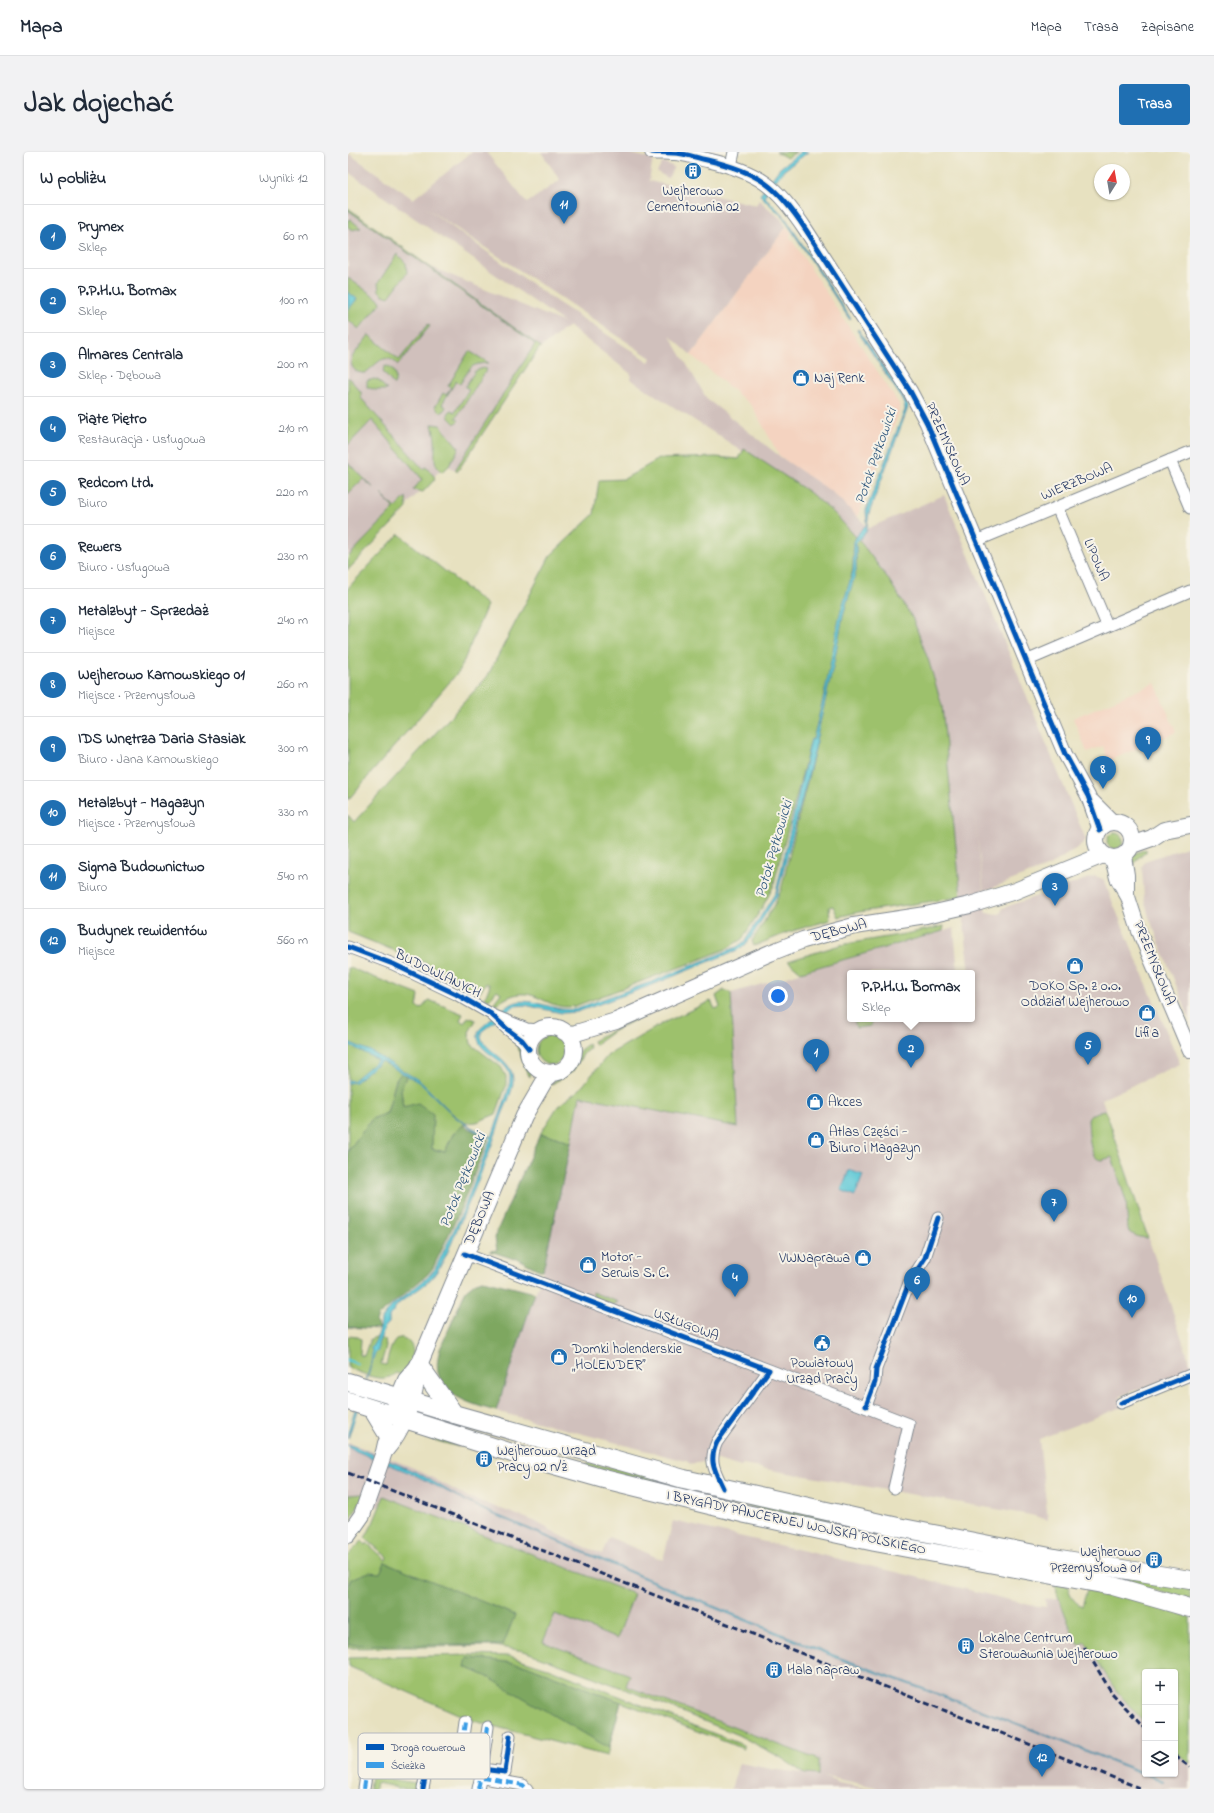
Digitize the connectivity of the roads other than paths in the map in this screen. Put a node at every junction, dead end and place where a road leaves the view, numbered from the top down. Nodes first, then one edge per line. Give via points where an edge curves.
1 (652, 152) edge
2 (674, 152) edge
3 (734, 152) edge
4 (730, 166) junction
5 (1190, 452) edge
6 (1170, 460) junction
7 (1057, 507) junction
8 (1190, 508) edge
9 (976, 541) junction
10 (1190, 591) edge
11 (1107, 626) junction
12 (1026, 661) junction
13 (1190, 825) edge
14 (1114, 842) junction
15 (348, 948) edge
16 (491, 1014) junction
17 (616, 1022) junction
18 (540, 1030) junction
19 (564, 1032) junction
20 (1190, 1051) edge
21 (574, 1053) junction
22 (531, 1056) junction
23 (554, 1072) junction
24 (524, 1116) junction
25 (938, 1218) dead end
26 (465, 1254) junction
27 (419, 1365) junction
28 (769, 1370) junction
29 (1190, 1375) edge
30 (348, 1382) edge
31 (404, 1400) junction
32 (348, 1401) edge
33 (1121, 1403) dead end
34 (866, 1406) junction
35 (373, 1410) junction
36 (454, 1414) junction
37 (399, 1418) junction
38 (387, 1433) junction
39 (384, 1452) junction
40 (723, 1488) junction
41 (894, 1488) dead end
42 (348, 1535) edge
43 (1190, 1580) edge
44 (1190, 1608) edge
45 (465, 1722) dead end
46 (488, 1728) dead end
47 (464, 1733) edge
48 (487, 1733) edge
49 (510, 1736) dead end
50 (490, 1770) edge
51 (366, 1779) edge
52 (425, 1779) edge
53 (482, 1779) edge
54 (487, 1779) edge
55 (504, 1785) edge
56 (364, 1789) edge
57 (423, 1789) edge
58 (478, 1789) edge
59 (527, 1789) edge

1 - 2 street, PRZEMYSŁOWA
2 - 4 street, PRZEMYSŁOWA
3 - 4 street
4 - 9 street, PRZEMYSŁOWA via 760,179 789,204 910,391 927,424
5 - 6 street, WIERZBOWA
6 - 7 street, WIERZBOWA
6 - 8 street
7 - 9 street, WIERZBOWA
7 - 11 street, LIPOWA
9 - 12 street, PRZEMYSŁOWA
10 - 11 street
11 - 12 street
12 - 14 street, PRZEMYSŁOWA via 1065,754
13 - 14 main road via 1164,830 1150,828
14 - 17 main road, DĘBOWA via 1070,867 1015,891 970,905 926,915 854,926 799,941
14 - 20 street, PRZEMYSŁOWA via 1127,875 1128,897 1140,931
15 - 16 street, BUDOWLANYCH via 426,980
16 - 18 street, BUDOWLANYCH via 527,1029
16 - 22 street, BUDOWLANYCH via 522,1040
17 - 19 main road, DĘBOWA via 571,1034
17 - 21 main road, DĘBOWA via 582,1043
18 - 19 main road via 552,1028
18 - 22 main road via 531,1040
19 - 21 main road via 572,1042
21 - 23 main road via 566,1067
22 - 23 main road via 541,1070
22 - 24 main road, DĘBOWA via 534,1074
23 - 24 main road, DĘBOWA via 545,1080
24 - 26 main road, DĘBOWA
25 - 34 street via 925,1258 909,1282 876,1369 876,1382
26 - 27 main road, DĘBOWA
26 - 28 street, USŁUGOWA
27 - 31 main road, DĘBOWA via 417,1385
27 - 36 main road
28 - 34 street, USŁUGOWA
28 - 40 street via 713,1451 712,1461
29 - 33 street
30 - 31 main road, I BRYGADY PANCERNEJ WOJSKA POLSKIEGO
31 - 36 main road, I BRYGADY PANCERNEJ WOJSKA POLSKIEGO
31 - 37 main road
32 - 35 main road, I BRYGADY PANCERNEJ WOJSKA POLSKIEGO
34 - 41 street, USŁUGOWA via 909,1424
35 - 37 main road, I BRYGADY PANCERNEJ WOJSKA POLSKIEGO
35 - 38 main road
36 - 40 main road, I BRYGADY PANCERNEJ WOJSKA POLSKIEGO
37 - 38 main road
37 - 39 main road via 394,1441
37 - 44 main road, I BRYGADY PANCERNEJ WOJSKA POLSKIEGO via 604,1479 739,1513 875,1542 1113,1586
38 - 39 main road
39 - 42 main road via 362,1515
40 - 43 main road, I BRYGADY PANCERNEJ WOJSKA POLSKIEGO via 842,1516 1034,1554
45 - 47 street
46 - 48 street
49 - 50 street via 505,1772
51 - 56 street
52 - 57 street
53 - 58 street
54 - 55 street
55 - 59 street via 523,1785

